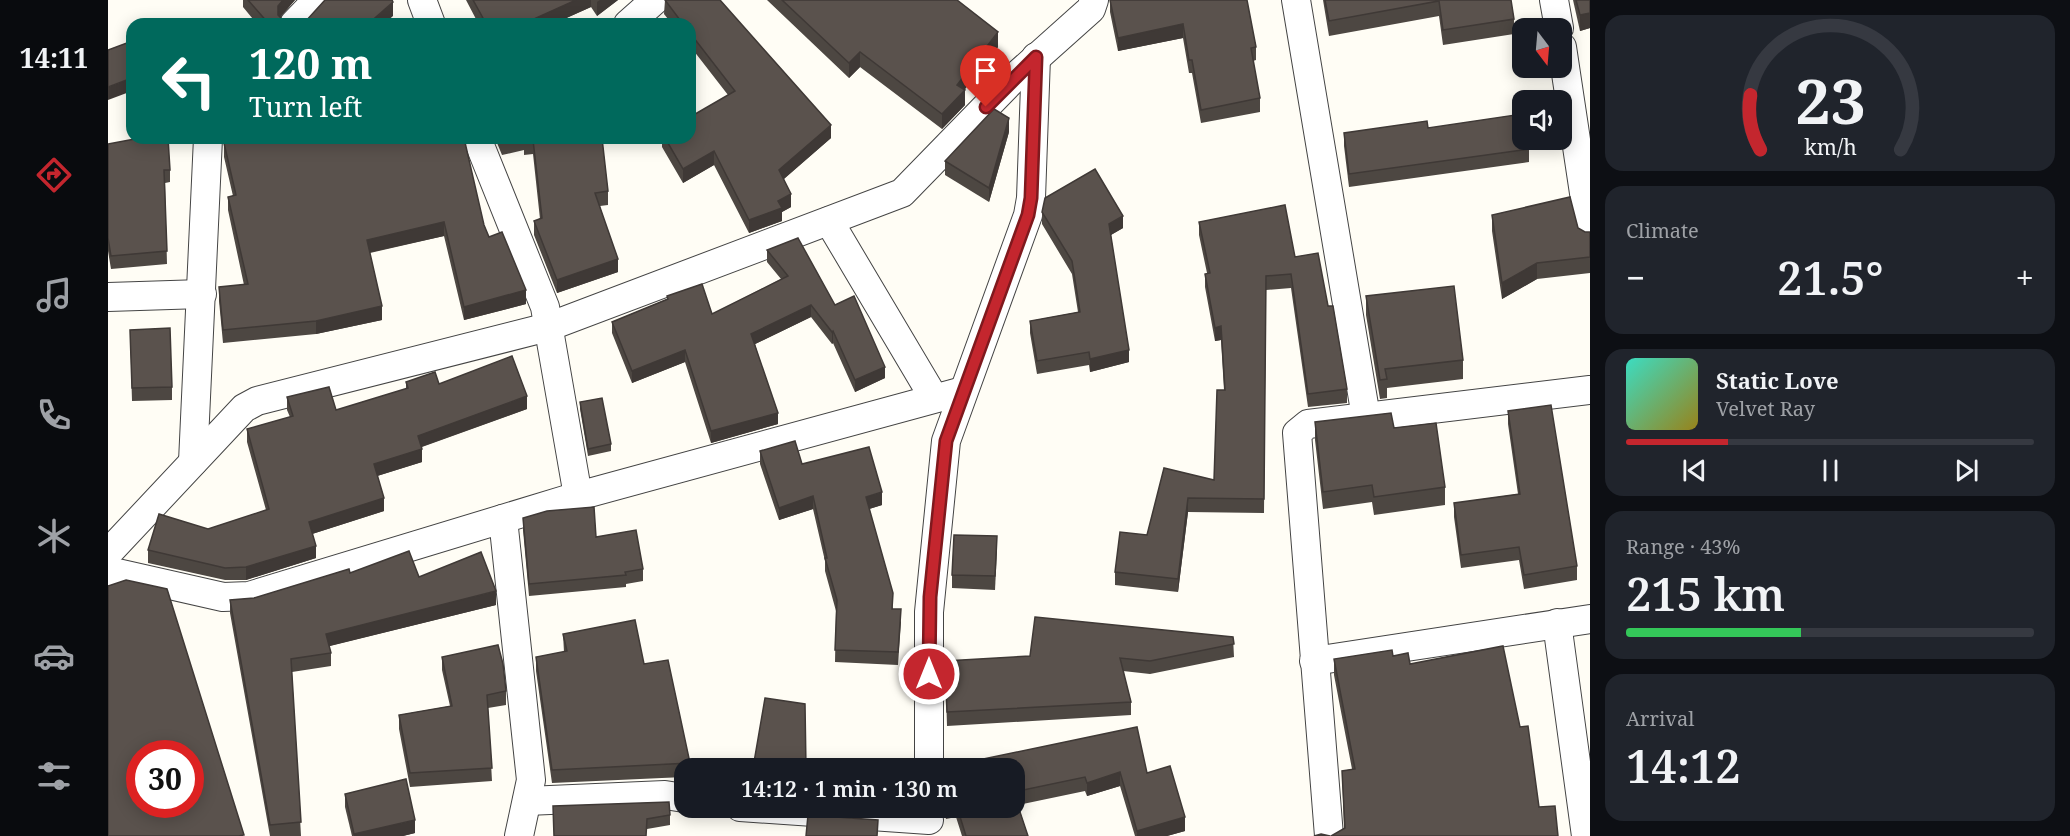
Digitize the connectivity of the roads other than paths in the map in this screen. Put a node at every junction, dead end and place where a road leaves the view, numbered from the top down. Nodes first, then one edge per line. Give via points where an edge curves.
1 (318, 0) edge
2 (422, 0) edge
3 (655, 0) edge
4 (1296, 0) edge
5 (1554, 0) edge
6 (1087, 10) edge
7 (300, 18) edge
8 (429, 18) edge
9 (635, 18) edge
10 (1557, 18) edge
11 (1045, 49) junction
12 (1567, 78) edge
13 (208, 144) edge
14 (479, 144) edge
15 (829, 221) junction
16 (1590, 233) edge
17 (202, 294) junction
18 (108, 297) edge
19 (548, 327) junction
20 (1590, 390) edge
21 (963, 391) junction
22 (934, 398) junction
23 (1366, 417) junction
24 (193, 462) junction
25 (578, 496) junction
26 (503, 519) junction
27 (108, 553) edge
28 (108, 571) edge
29 (1590, 619) edge
30 (1557, 624) junction
31 (1314, 661) junction
32 (929, 758) edge
33 (1585, 788) edge
34 (674, 796) edge
35 (527, 801) junction
36 (755, 818) edge
37 (930, 821) edge
38 (519, 836) edge
39 (1329, 836) edge
40 (1586, 836) edge

1 - 7 street
2 - 8 street
3 - 9 street
4 - 23 street
5 - 10 street
6 - 11 street
11 - 15 street via 912,186
11 - 21 street via 1028,215
12 - 16 street
13 - 17 street
14 - 19 street via 543,301
15 - 19 street
15 - 22 street
17 - 18 street
17 - 24 street
19 - 24 street via 263,398 244,408
19 - 25 street
20 - 23 street
21 - 22 street
21 - 32 street via 946,441 930,597
22 - 25 street
23 - 31 street via 1308,424 1297,433
24 - 27 street
25 - 26 street
26 - 28 street via 249,596 223,597
26 - 35 street via 530,768
29 - 30 street
30 - 31 street
30 - 33 street
31 - 39 street
33 - 40 street
34 - 35 street
35 - 38 street
36 - 37 street

